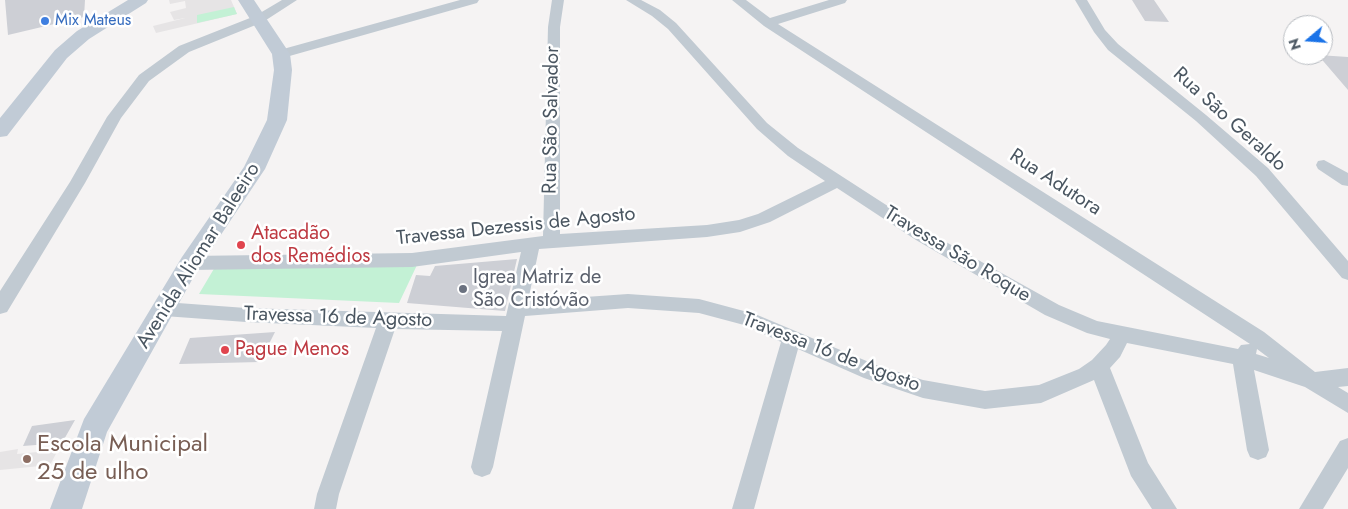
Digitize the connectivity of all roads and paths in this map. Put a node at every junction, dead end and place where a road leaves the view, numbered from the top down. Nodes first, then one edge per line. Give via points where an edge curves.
1 (140, 0) edge
2 (291, 0) edge
3 (473, 0) edge
4 (558, 0) edge
5 (632, 0) edge
6 (738, 0) edge
7 (841, 0) edge
8 (1081, 0) edge
9 (252, 9) edge
10 (768, 23) junction
11 (281, 54) junction
12 (0, 131) edge
13 (1324, 165) dead end
14 (836, 182) junction
15 (1348, 182) edge
16 (551, 241) junction
17 (531, 244) junction
18 (1344, 262) edge
19 (190, 263) junction
20 (0, 307) edge
21 (164, 309) junction
22 (515, 317) junction
23 (388, 321) junction
24 (1122, 334) junction
25 (1257, 338) junction
26 (791, 339) junction
27 (1242, 358) junction
28 (1099, 366) junction
29 (1348, 378) edge
30 (1312, 381) junction
31 (1348, 404) edge
32 (1348, 448) edge
33 (1258, 450) dead end
34 (482, 467) dead end
35 (66, 509) edge
36 (325, 509) edge
37 (743, 509) edge
38 (1166, 509) edge
39 (1310, 509) edge

1 - 12 main road via 70,46
2 - 9 street
3 - 11 street
4 - 16 street, Rua São Salvador via 554,27
5 - 14 street, Travessa São Roque via 672,26 776,139
6 - 10 street, Rua Adutora
7 - 10 street
8 - 18 street, Rua São Geraldo via 1113,47 1240,151
9 - 11 main road
9 - 20 street via 184,49 144,78 114,117
10 - 25 street, Rua Adutora
11 - 19 main road, Avenida Aliomar Baleeiro via 283,70 277,120 267,144 254,169
13 - 15 street
14 - 16 street, Travessa Dezessis de Agosto via 764,218 740,226
14 - 24 street, Travessa São Roque via 922,236 1052,310 1080,323
16 - 17 street, Travessa Dezessis de Agosto
17 - 19 street, Travessa Dezessis de Agosto via 412,260
17 - 22 street
19 - 21 main road, Avenida Aliomar Baleeiro
21 - 23 street, Travessa 16 de Agosto
21 - 35 main road, Avenida Aliomar Baleeiro via 94,428
22 - 23 street, Travessa 16 de Agosto
22 - 26 street, Travessa 16 de Agosto via 628,301 668,303 699,306 734,315
22 - 34 street
23 - 36 street
24 - 27 street, Travessa São Roque
24 - 28 street, Travessa 16 de Agosto via 1113,351
25 - 27 street
25 - 30 street, Rua Adutora
26 - 28 street, Travessa 16 de Agosto via 870,372 914,386 985,400 1041,394
26 - 37 street
27 - 30 street, Travessa São Roque
27 - 33 street
28 - 38 street via 1139,469
29 - 30 street, Travessa São Roque
30 - 31 street, Rua Adutora
32 - 39 street

